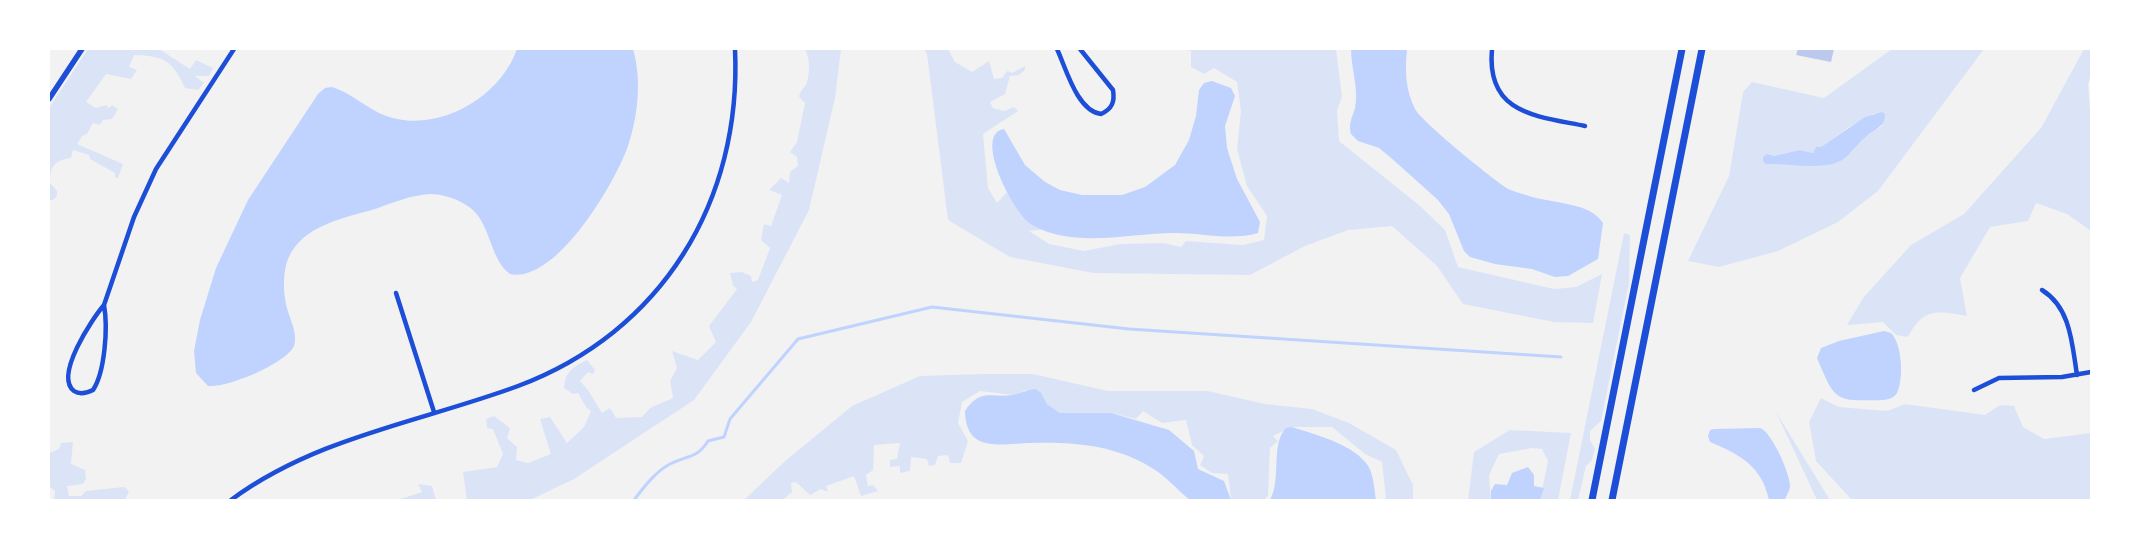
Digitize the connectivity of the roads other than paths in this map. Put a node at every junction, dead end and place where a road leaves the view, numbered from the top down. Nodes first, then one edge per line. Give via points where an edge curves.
1 (82, 49) edge
2 (234, 49) edge
3 (735, 49) edge
4 (1057, 49) edge
5 (1080, 49) edge
6 (1492, 49) edge
7 (1682, 49) edge
8 (1702, 49) edge
9 (49, 99) edge
10 (1585, 126) dead end
11 (2042, 290) dead end
12 (396, 293) dead end
13 (104, 305) junction
14 (2091, 372) edge
15 (2077, 375) junction
16 (1974, 390) dead end
17 (434, 412) junction
18 (231, 500) edge
19 (1592, 500) edge
20 (1612, 500) edge

1 - 9 street
2 - 13 street via 156,169 134,217
3 - 17 street via 735,103 720,176 687,249 653,295 611,334 563,366 516,387
4 - 5 street via 1083,105 1100,114 1112,106 1113,90
6 - 10 street via 1491,68 1497,88 1509,103 1526,114
7 - 19 main road
8 - 20 main road
11 - 15 street via 2064,313
12 - 17 street
13 - 13 street via 68,367 69,384 80,393 93,390 100,376 107,318
14 - 15 street
15 - 16 street via 1999,378
17 - 18 street via 314,452

